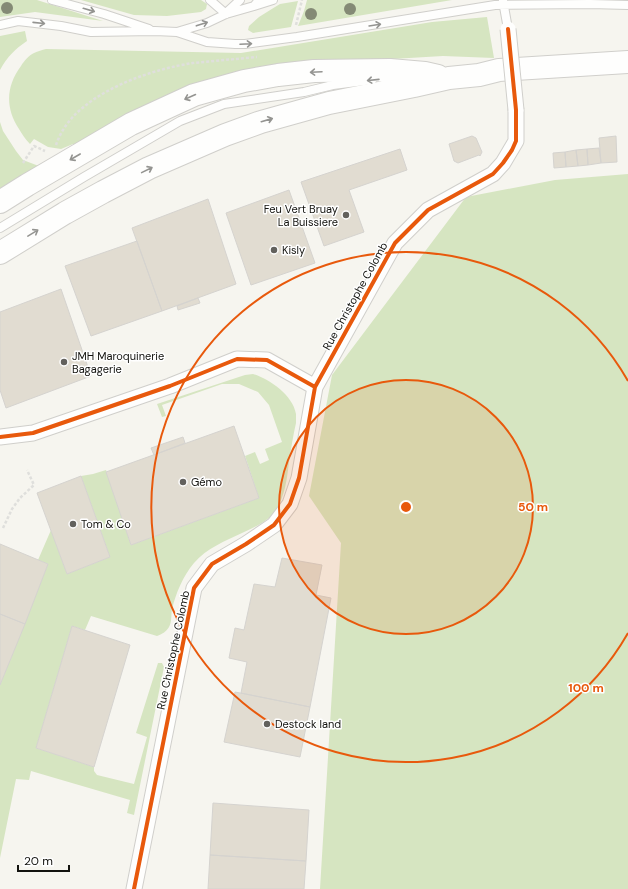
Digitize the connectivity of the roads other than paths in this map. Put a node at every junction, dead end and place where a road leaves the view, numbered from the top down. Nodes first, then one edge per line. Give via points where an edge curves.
1 (52, 0) edge
2 (210, 0) edge
3 (240, 0) edge
4 (273, 0) edge
5 (256, 3) edge
6 (504, 3) edge
7 (628, 5) edge
8 (226, 14) junction
9 (0, 25) edge
10 (508, 29) joint
11 (155, 31) junction
12 (178, 32) junction
13 (628, 62) edge
14 (425, 73) junction
15 (449, 78) junction
16 (382, 79) dead end
17 (396, 79) dead end
18 (304, 92) junction
19 (362, 97) junction
20 (0, 202) edge
21 (0, 228) edge
22 (0, 253) edge
23 (315, 387) junction
24 (0, 437) edge
25 (134, 889) edge

1 -> 11 lane
2 - 8 lane
3 - 8 lane
4 - 5 lane
5 - 8 lane
6 - 7 lane
6 - 10 lane, Rue Christophe Colomb
12 -> 6 lane via 207,42 256,43
12 -> 8 lane
9 -> 11 lane via 18,21 92,32
10 - 23 street, Rue Christophe Colomb, bridge via 516,110 516,141 493,174 428,210 395,243
11 - 12 lane
13 - 15 main road via 499,70
14 - 15 main road
14 - 17 lane
14 -> 20 main road via 390,70 278,75 244,81 194,95 131,124
15 - 19 main road
16 -> 18 lane via 333,85
18 - 19 lane
18 - 21 lane via 224,104 180,121
22 -> 19 main road via 65,213 149,168 225,135 311,108
23 - 24 street via 267,360 237,359 170,386 33,433
23 - 25 street, Rue Christophe Colomb via 299,478 290,504 274,525 212,564 194,588

